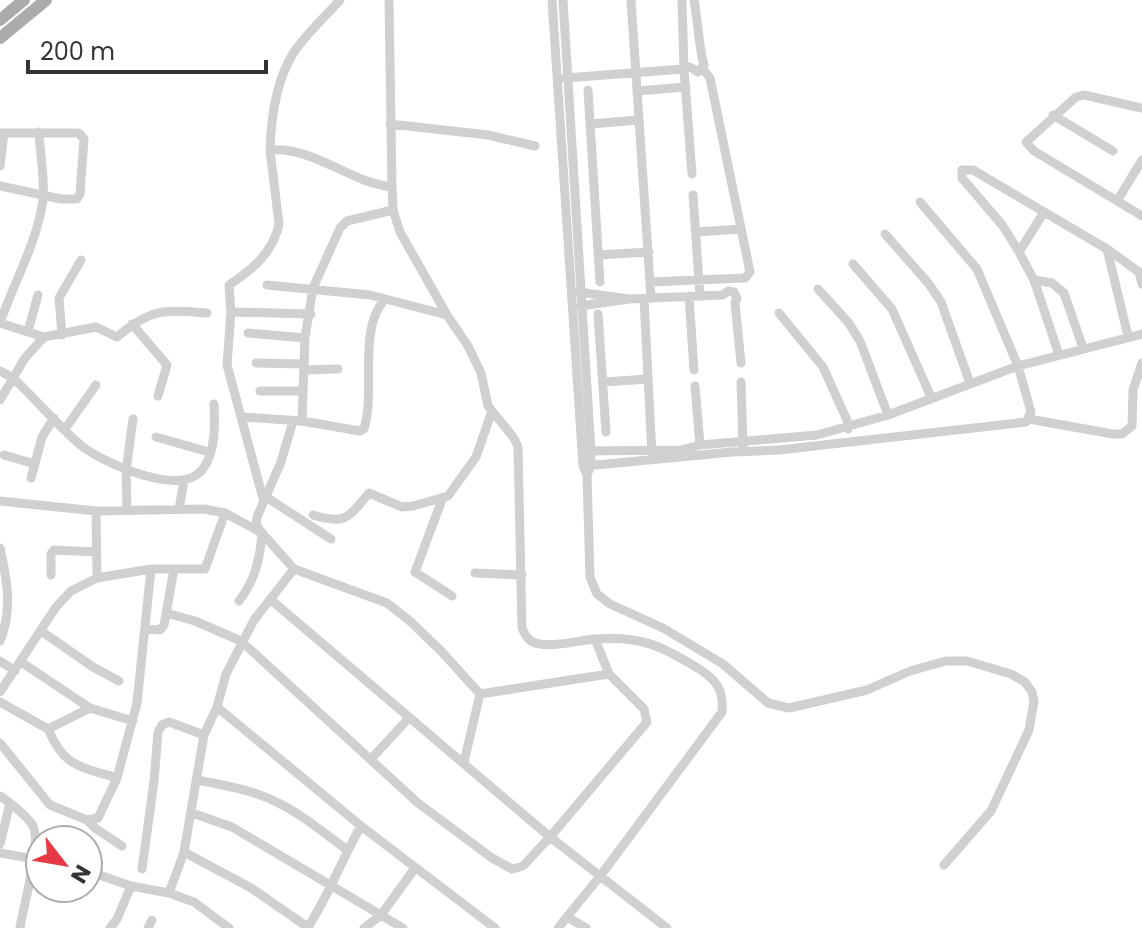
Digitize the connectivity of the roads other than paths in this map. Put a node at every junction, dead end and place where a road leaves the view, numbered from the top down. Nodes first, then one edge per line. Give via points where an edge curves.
1 (24, 0) edge
2 (46, 0) edge
3 (340, 0) edge
4 (389, 0) edge
5 (552, 0) edge
6 (563, 0) edge
7 (631, 0) edge
8 (682, 0) edge
9 (694, 0) edge
10 (0, 20) edge
11 (0, 38) edge
12 (702, 63) junction
13 (687, 68) junction
14 (635, 74) junction
15 (564, 78) junction
16 (686, 87) junction
17 (588, 90) dead end
18 (637, 91) junction
19 (1142, 108) edge
20 (1053, 115) junction
21 (639, 120) junction
22 (390, 124) junction
23 (590, 124) junction
24 (39, 132) junction
25 (2, 133) edge
26 (535, 146) dead end
27 (270, 150) junction
28 (1113, 151) dead end
29 (1141, 164) edge
30 (0, 166) edge
31 (692, 174) dead end
32 (0, 186) edge
33 (392, 187) junction
34 (43, 195) junction
35 (693, 195) dead end
36 (1117, 201) junction
37 (920, 202) dead end
38 (393, 210) junction
39 (1044, 212) junction
40 (1142, 216) edge
41 (741, 229) junction
42 (696, 232) junction
43 (885, 234) dead end
44 (1107, 249) junction
45 (649, 252) junction
46 (1019, 252) junction
47 (599, 255) junction
48 (81, 260) dead end
49 (853, 264) dead end
50 (1034, 280) junction
51 (699, 281) junction
52 (0, 282) edge
53 (600, 282) dead end
54 (650, 282) junction
55 (1142, 284) edge
56 (267, 285) dead end
57 (13, 287) junction
58 (313, 288) junction
59 (818, 289) dead end
60 (577, 292) junction
61 (38, 295) dead end
62 (694, 296) junction
63 (648, 298) junction
64 (385, 299) junction
65 (629, 299) junction
66 (578, 306) junction
67 (231, 312) junction
68 (207, 313) dead end
69 (779, 313) dead end
70 (311, 314) junction
71 (598, 314) dead end
72 (447, 315) junction
73 (0, 323) edge
74 (132, 324) junction
75 (28, 331) junction
76 (248, 333) dead end
77 (1142, 334) edge
78 (62, 335) junction
79 (1128, 336) junction
80 (44, 337) junction
81 (305, 338) junction
82 (1083, 348) junction
83 (1059, 355) junction
84 (256, 363) dead end
85 (741, 363) dead end
86 (1142, 363) edge
87 (1018, 366) junction
88 (304, 367) junction
89 (338, 369) dead end
90 (694, 370) dead end
91 (0, 371) edge
92 (13, 378) junction
93 (648, 379) junction
94 (604, 382) junction
95 (741, 382) dead end
96 (970, 383) junction
97 (96, 385) dead end
98 (695, 386) dead end
99 (260, 391) dead end
100 (302, 391) junction
101 (158, 396) dead end
102 (931, 397) junction
103 (0, 400) edge
104 (214, 404) dead end
105 (492, 411) junction
106 (888, 415) junction
107 (242, 417) junction
108 (54, 418) junction
109 (133, 419) dead end
110 (1029, 419) junction
111 (297, 421) junction
112 (848, 427) junction
113 (65, 429) junction
114 (606, 432) dead end
115 (156, 437) dead end
116 (850, 441) junction
117 (700, 445) junction
118 (743, 446) junction
119 (586, 451) junction
120 (209, 452) junction
121 (4, 455) dead end
122 (652, 456) junction
123 (35, 464) junction
124 (587, 469) junction
125 (126, 471) junction
126 (31, 478) dead end
127 (184, 481) junction
128 (443, 497) junction
129 (265, 500) junction
130 (0, 501) edge
131 (179, 509) junction
132 (127, 510) junction
133 (96, 511) junction
134 (225, 513) junction
135 (313, 515) dead end
136 (262, 533) junction
137 (331, 539) dead end
138 (0, 548) edge
139 (97, 552) junction
140 (151, 569) junction
141 (174, 569) junction
142 (294, 569) junction
143 (475, 573) dead end
144 (51, 575) dead end
145 (522, 575) junction
146 (97, 578) junction
147 (452, 596) dead end
148 (270, 599) junction
149 (239, 601) dead end
150 (166, 613) junction
151 (145, 629) junction
152 (41, 631) junction
153 (595, 639) junction
154 (0, 641) edge
155 (241, 641) junction
156 (0, 661) edge
157 (18, 666) junction
158 (609, 674) junction
159 (119, 681) dead end
160 (0, 692) edge
161 (480, 694) junction
162 (0, 702) edge
163 (217, 707) junction
164 (90, 708) junction
165 (408, 719) junction
166 (133, 721) junction
167 (48, 729) junction
168 (204, 735) junction
169 (0, 743) edge
170 (371, 759) junction
171 (464, 762) junction
172 (117, 778) junction
173 (197, 780) junction
174 (0, 796) edge
175 (9, 807) junction
176 (192, 813) junction
177 (87, 820) junction
178 (32, 824) edge
179 (361, 826) junction
180 (550, 837) junction
181 (0, 844) edge
182 (122, 846) dead end
183 (347, 850) junction
184 (184, 852) junction
185 (0, 853) edge
186 (24, 857) edge
187 (944, 865) dead end
188 (415, 868) junction
189 (142, 869) dead end
190 (601, 875) junction
191 (104, 877) edge
192 (131, 886) junction
193 (332, 888) junction
194 (169, 893) junction
195 (26, 904) edge
196 (381, 915) junction
197 (567, 917) junction
198 (483, 924) edge
199 (20, 928) edge
200 (110, 928) edge
201 (229, 928) edge
202 (309, 928) edge
203 (364, 928) edge
204 (403, 928) edge
205 (495, 928) edge
206 (558, 928) edge
207 (586, 928) edge
208 (667, 928) edge

1 - 10 main road
2 - 11 main road
3 - 27 street via 288,63 270,126
4 - 22 street
5 - 15 street
6 - 15 street
7 - 14 street
8 - 13 street
9 - 12 street
12 - 13 street via 693,59
12 - 41 street via 710,78
13 - 14 street
13 - 16 street
14 - 15 street
14 - 18 street
15 - 60 street
16 - 18 street
16 - 31 street
17 - 23 street
18 - 21 street
19 - 20 street via 1084,95
20 - 28 street
20 - 36 street via 1029,137 1028,146
21 - 23 street
21 - 45 street
22 - 26 street
22 - 33 street
23 - 47 street
24 - 25 street
24 - 34 street
24 - 34 street via 84,137 78,198
25 - 30 street
27 - 33 street via 315,156 367,183
27 - 67 street via 279,224 247,275 229,285
29 - 36 street
32 - 34 street
33 - 38 street
34 - 57 street via 35,236
35 - 42 street
36 - 40 street
37 - 87 street via 977,269
38 - 58 street via 342,225
38 - 72 street
39 - 44 street
39 - 46 street
39 - 46 street via 973,170 962,170 962,178
41 - 42 street
41 - 51 street via 748,276
42 - 51 street
43 - 96 street via 937,294
44 - 55 street via 1139,272
44 - 79 street
45 - 47 street
45 - 54 street
46 - 50 street
47 - 53 street
48 - 78 street via 59,300
49 - 102 street via 892,309
50 - 82 street via 1052,283 1064,293
50 - 83 street
51 - 54 street
51 - 62 street
52 - 57 street
54 - 63 street
56 - 58 street
57 - 73 street
58 - 64 street
58 - 70 street
59 - 106 street via 860,341
60 - 65 street
60 - 66 street
61 - 75 street
62 - 63 street
62 - 85 street via 734,292
62 - 90 street
63 - 65 street
63 - 93 street
64 - 72 street
64 - 111 street via 377,308 371,336 364,429
65 - 66 street
66 - 119 street
67 - 70 street
67 - 107 street via 227,365
68 - 74 street via 148,315
69 - 112 street via 823,367
70 - 81 street
71 - 94 street
72 - 105 street via 475,360
73 - 75 street
74 - 78 street via 117,337 96,327
74 - 101 street via 167,365
75 - 80 street
76 - 81 street
77 - 79 street
78 - 80 street
79 - 82 street
80 - 92 street
81 - 88 street
82 - 83 street
83 - 87 street
84 - 88 street
86 - 110 street via 1133,390 1132,426 1126,432
87 - 96 street
87 - 110 street
88 - 89 street
88 - 100 street
91 - 92 street
92 - 103 street
92 - 108 street
93 - 94 street
93 - 122 street
94 - 114 street
95 - 118 street
96 - 102 street
97 - 113 street
98 - 117 street
99 - 100 street
100 - 111 street
102 - 106 street
104 - 120 street
105 - 128 street via 476,457
105 - 145 street via 518,447
106 - 112 street
107 - 111 street
107 - 129 street
108 - 113 street
108 - 123 street
109 - 125 street
110 - 116 street
111 - 129 street
112 - 116 street
112 - 118 street
113 - 125 street via 84,447
115 - 120 street
116 - 118 street via 779,450
117 - 118 street
117 - 122 street
118 - 122 street
119 - 122 street
119 - 124 street
120 - 127 street via 202,470
121 - 123 street
122 - 124 street
123 - 126 street
124 - 187 street via 590,577 597,594 723,664 768,703 789,708 867,690 946,661 967,661 1025,682 1034,701 1029,730 991,811
125 - 127 street
125 - 132 street
127 - 131 street
128 - 135 street via 402,507 369,493 343,520
128 - 147 street via 415,572
129 - 136 street via 256,525
129 - 137 street
130 - 133 street
131 - 132 street
131 - 134 street
132 - 133 street
133 - 139 street
134 - 136 street
134 - 141 street via 205,569
136 - 142 street
136 - 149 street via 254,579
138 - 154 street via 9,605
139 - 144 street via 54,550
139 - 146 street
140 - 141 street
140 - 146 street
140 - 151 street
141 - 150 street
142 - 148 street
142 - 161 street via 387,603
143 - 145 street
145 - 153 street via 522,628 531,641
146 - 152 street via 71,591
148 - 155 street
148 - 165 street
150 - 151 street via 162,629
150 - 155 street
151 - 166 street
152 - 157 street
152 - 159 street
153 - 158 street
153 - 190 street via 641,639 671,652 711,676 723,700 722,712
155 - 163 street
155 - 170 street
156 - 157 street
157 - 160 street
157 - 164 street
158 - 161 street
158 - 180 street via 644,709 647,722
161 - 171 street
162 - 167 street
163 - 168 street
163 - 179 street
164 - 166 street
164 - 167 street
165 - 170 street
165 - 171 street
166 - 172 street
167 - 172 street via 66,759
168 - 173 street
168 - 189 street via 169,722 158,732
169 - 177 street via 50,805
170 - 180 street via 418,803 512,869 523,866
171 - 180 street
172 - 177 street via 103,813
173 - 176 street
173 - 183 street via 259,794
174 - 175 street
175 - 178 street
175 - 181 street
176 - 184 street
176 - 193 street via 232,827
177 - 182 street
179 - 183 street
179 - 188 street
180 - 190 street
183 - 193 street
184 - 194 street
184 - 202 street via 251,888
185 - 186 street
188 - 196 street
188 - 198 street
190 - 197 street
190 - 208 street
191 - 192 street
192 - 194 street
192 - 200 street
193 - 196 street
193 - 202 street
194 - 201 street via 194,902
195 - 199 street
196 - 203 street
196 - 204 street
197 - 206 street
197 - 207 street
198 - 205 street

